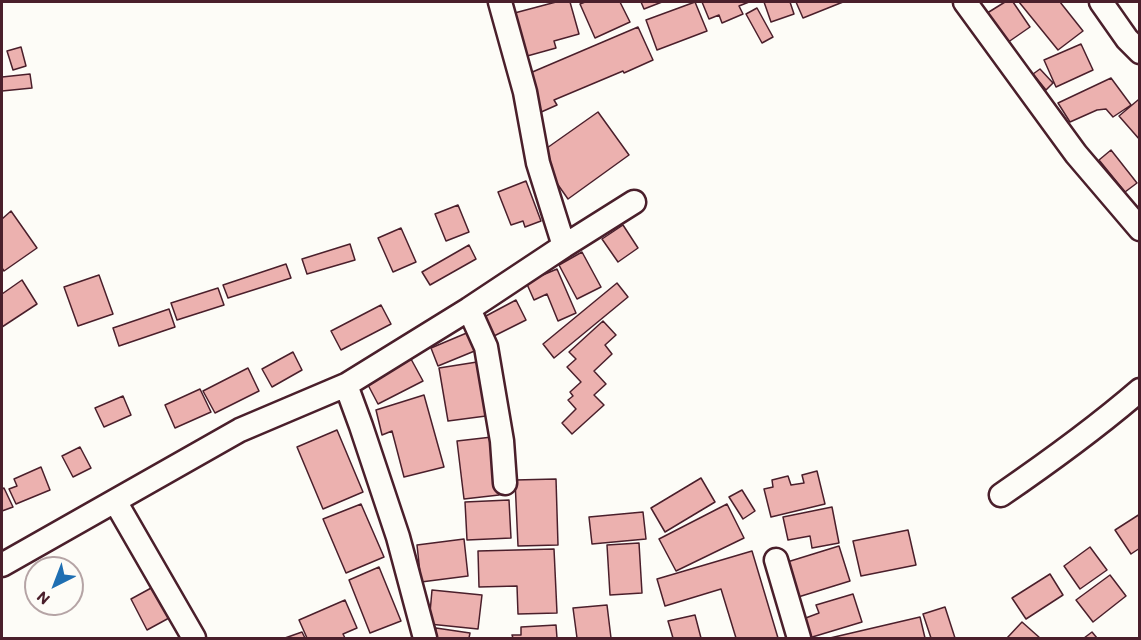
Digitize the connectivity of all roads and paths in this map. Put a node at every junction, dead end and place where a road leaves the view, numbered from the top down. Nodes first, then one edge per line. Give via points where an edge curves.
1 (500, 2) edge
2 (965, 2) edge
3 (1101, 2) edge
4 (1135, 40) edge
5 (634, 202) dead end
6 (1140, 229) edge
7 (564, 246) junction
8 (469, 309) junction
9 (346, 385) junction
10 (1140, 390) edge
11 (505, 483) dead end
12 (1001, 495) dead end
13 (115, 501) junction
14 (776, 561) dead end
15 (2, 565) edge
16 (194, 639) edge
17 (425, 639) edge
18 (799, 639) edge

1 - 7 street via 525,92 538,163
2 - 6 street via 1076,154
3 - 4 street
5 - 7 street
7 - 8 street
8 - 9 street
8 - 11 street via 486,347
9 - 13 street via 240,430
9 - 17 street via 398,537
10 - 12 street
13 - 15 street
13 - 16 street
14 - 18 street

